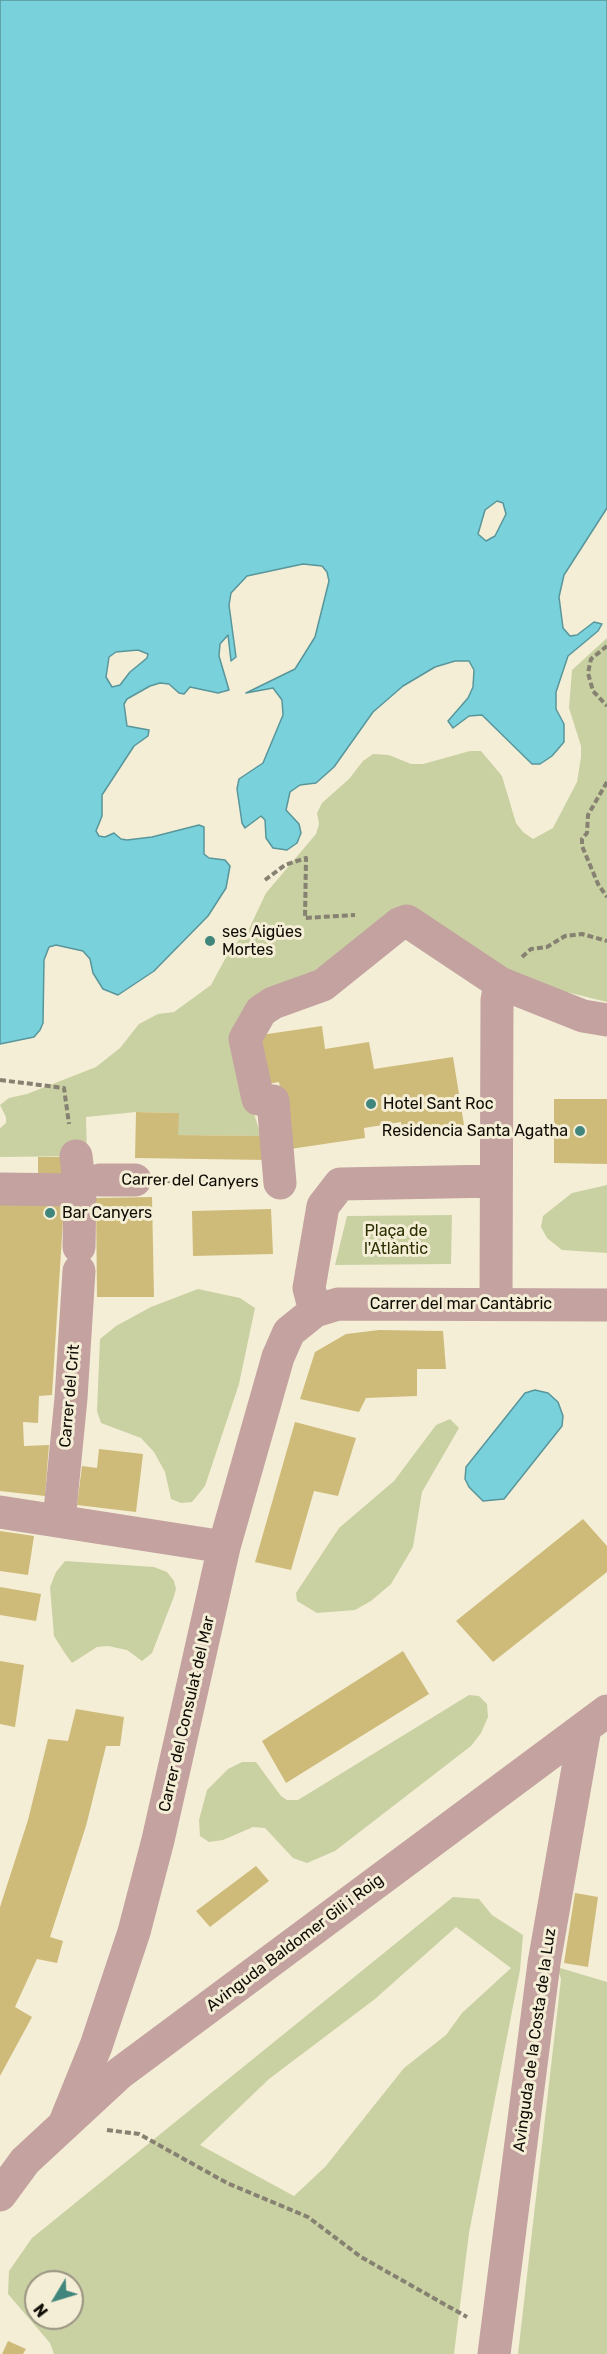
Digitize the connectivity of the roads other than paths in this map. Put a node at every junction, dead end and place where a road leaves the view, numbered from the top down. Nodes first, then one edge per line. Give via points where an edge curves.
1 (500, 983) junction
2 (607, 1020) edge
3 (76, 1156) road end
4 (135, 1180) road end
5 (496, 1181) junction
6 (280, 1183) road end
7 (90, 1185) junction
8 (0, 1189) edge
9 (496, 1304) junction
10 (607, 1305) edge
11 (315, 1311) junction
12 (0, 1512) edge
13 (58, 1521) junction
14 (224, 1547) junction
15 (596, 1719) edge
16 (64, 2125) junction
17 (0, 2194) edge
18 (496, 2341) edge

1 - 2 street via 583,1016
1 - 5 street
1 - 6 street via 407,921 323,985 261,1011 245,1039 258,1099 273,1101
3 - 7 street, Carrer del Crit
4 - 7 street, Carrer del Canyers
5 - 9 street
5 - 11 street via 340,1184 323,1206 309,1288
7 - 8 street, Carrer del Canyers
7 - 13 street, Carrer del Crit via 79,1259 71,1398
9 - 10 street, Carrer del mar Cantàbric
9 - 11 street, Carrer del mar Cantàbric via 338,1304
11 - 14 street, Carrer del Consulat del Mar via 289,1332 278,1357
12 - 13 street
13 - 14 street
14 - 16 street, Carrer del Consulat del Mar via 134,1932 96,2046
15 - 16 street, Avinguda Baldomer Gili i Roig via 120,2073
15 - 18 street, Avinguda de la Costa de la Luz via 544,1963
16 - 17 street, Avinguda Baldomer Gili i Roig via 25,2162

